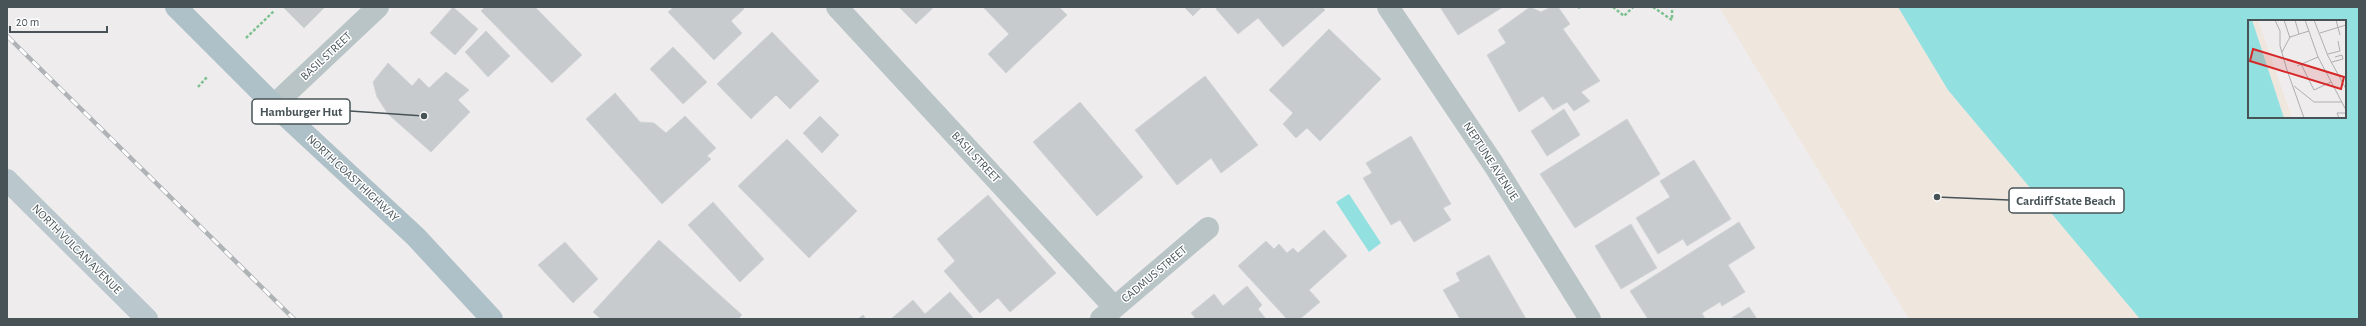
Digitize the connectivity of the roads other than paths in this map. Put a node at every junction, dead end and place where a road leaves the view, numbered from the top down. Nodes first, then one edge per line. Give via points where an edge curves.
1 (176, 7) edge
2 (378, 7) edge
3 (837, 7) edge
4 (1388, 7) edge
5 (274, 105) junction
6 (7, 180) edge
7 (1208, 228) dead end
8 (1108, 313) edge
9 (147, 319) edge
10 (492, 319) edge
11 (1590, 319) edge

1 - 5 main road, NORTH COAST HIGHWAY
2 - 5 street, BASIL STREET
3 - 8 street, BASIL STREET
4 - 11 street, NEPTUNE AVENUE via 1494,165
5 - 10 main road, NORTH COAST HIGHWAY via 416,238
6 - 9 main road, NORTH VULCAN AVENUE
7 - 8 street, CADMUS STREET

